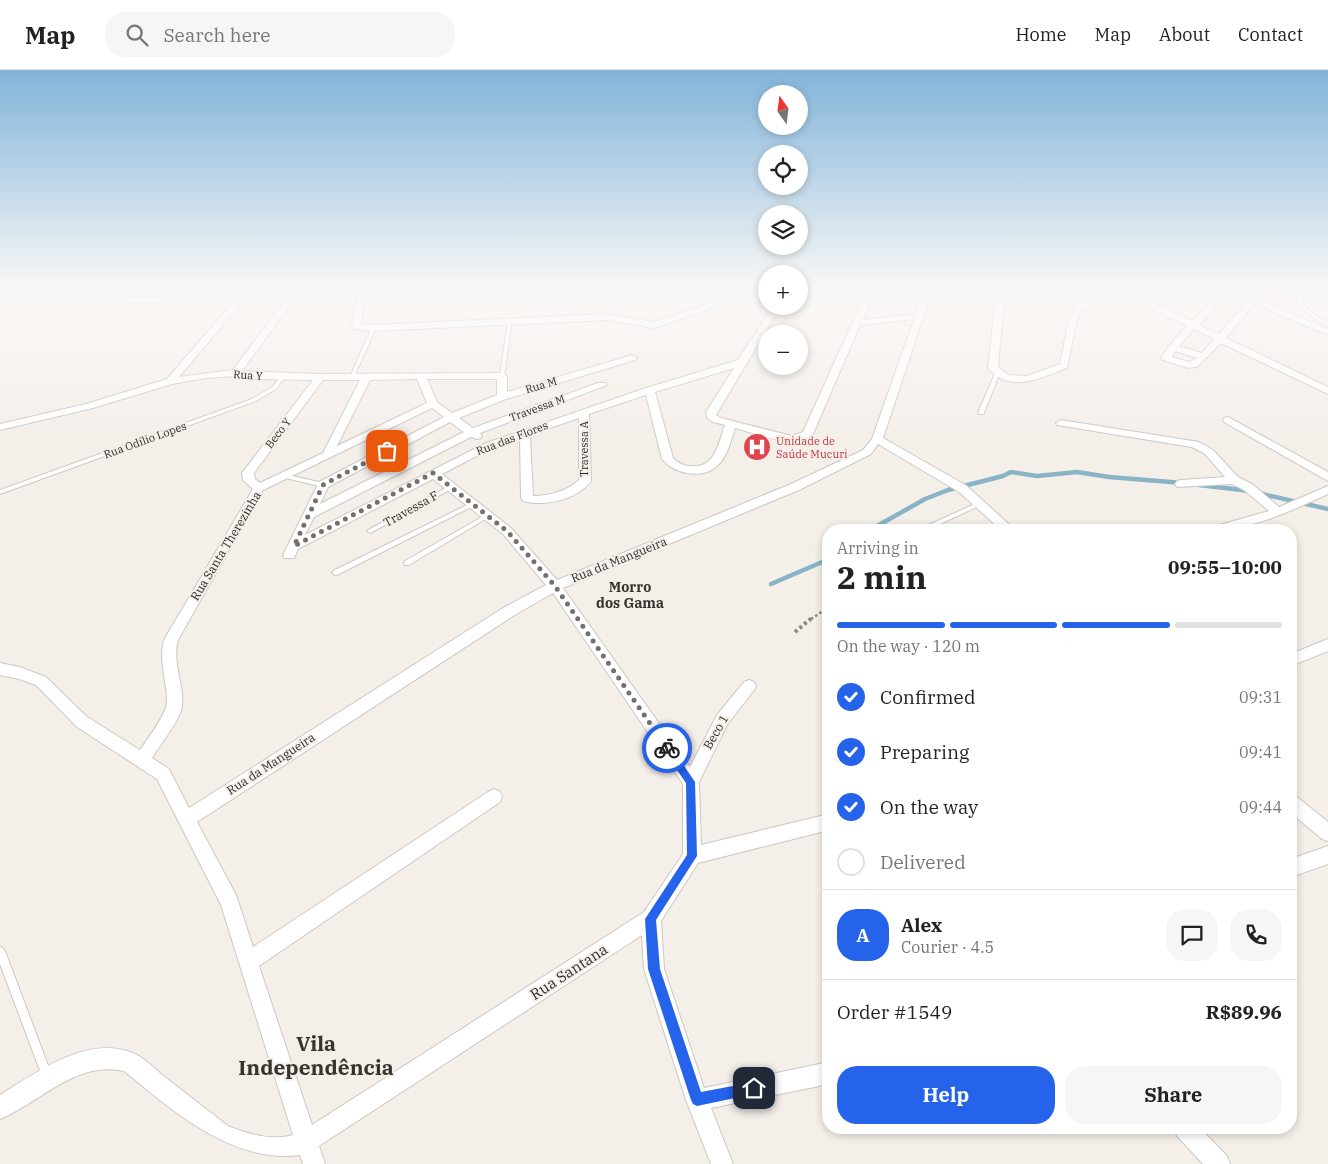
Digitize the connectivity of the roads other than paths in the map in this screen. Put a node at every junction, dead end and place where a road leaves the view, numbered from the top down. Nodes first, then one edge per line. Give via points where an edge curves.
1 (206, 339) edge
2 (261, 339) edge
3 (369, 339) edge
4 (507, 339) edge
5 (756, 339) edge
6 (850, 339) edge
7 (911, 339) edge
8 (997, 339) edge
9 (1070, 339) edge
10 (1180, 339) edge
11 (1218, 339) edge
12 (1221, 339) edge
13 (632, 358) dead end
14 (742, 362) junction
15 (236, 373) junction
16 (1001, 375) junction
17 (502, 376) junction
18 (283, 377) junction
19 (320, 377) junction
20 (352, 377) junction
21 (366, 377) junction
22 (421, 377) junction
23 (170, 381) junction
24 (602, 385) dead end
25 (650, 390) junction
26 (1328, 391) edge
27 (502, 397) junction
28 (433, 404) junction
29 (584, 412) junction
30 (982, 413) dead end
31 (451, 417) junction
32 (1228, 420) dead end
33 (730, 424) junction
34 (1061, 424) dead end
35 (0, 427) edge
36 (472, 432) junction
37 (525, 432) junction
38 (876, 439) junction
39 (490, 445) junction
40 (327, 456) junction
41 (433, 473) junction
42 (284, 476) junction
43 (1328, 477) edge
44 (1234, 480) junction
45 (1181, 484) dead end
46 (323, 485) junction
47 (451, 487) junction
48 (259, 488) junction
49 (1328, 490) edge
50 (0, 492) edge
51 (473, 504) junction
52 (979, 504) junction
53 (1278, 512) junction
54 (309, 514) junction
55 (487, 516) junction
56 (935, 524) edge
57 (1002, 524) edge
58 (1237, 524) edge
59 (370, 532) dead end
60 (407, 563) dead end
61 (335, 573) dead end
62 (555, 586) junction
63 (1328, 645) edge
64 (1297, 658) edge
65 (0, 669) edge
66 (749, 686) dead end
67 (143, 759) junction
68 (690, 782) junction
69 (494, 797) dead end
70 (1297, 807) edge
71 (186, 819) junction
72 (822, 824) edge
73 (1328, 833) edge
74 (1328, 855) edge
75 (692, 856) junction
76 (1297, 866) edge
77 (651, 919) junction
78 (0, 951) edge
79 (248, 962) junction
80 (822, 1074) edge
81 (48, 1079) junction
82 (697, 1100) junction
83 (0, 1108) edge
84 (1190, 1134) edge
85 (306, 1142) junction
86 (314, 1164) edge
87 (722, 1164) edge
88 (1218, 1164) edge

1 - 23 street
2 - 15 street
3 - 20 lane
4 - 17 lane
5 - 14 street
6 - 33 street via 808,434 792,439
7 - 38 street, Rua da Mangueira
8 - 16 street via 992,368
9 - 16 street via 1064,366 1028,378
10 - 11 street via 1173,347 1204,357
12 - 26 street
13 - 27 street, Rua M
14 - 25 street, Rua das Flores
14 - 33 street via 711,412 717,420
15 - 18 street, Rua Y
15 - 23 street, Rua Y
16 - 30 lane
17 - 22 street, Rua Y
17 - 27 street
18 - 19 street, Rua Y
18 - 50 lane, Rua Odílio Lopes via 274,388 254,400
19 - 20 street, Rua Y
19 - 48 street, Beco Y via 248,473 249,480
20 - 21 street, Rua Y
21 - 22 street, Rua Y
21 - 40 street
22 - 28 street
23 - 35 street, Rua Y via 89,406
24 - 36 street, Travessa M
25 - 29 street, Rua das Flores
25 - 33 street via 668,459 673,466 689,470 712,464 719,458
27 - 31 street, Rua M
28 - 31 street
28 - 40 street, Rua Santa Therezinha
29 - 37 street, Rua das Flores
29 - 37 street, Travessa A via 585,481 582,486 540,500 527,498
31 - 36 street
31 - 46 street
32 - 43 street
34 - 44 street via 1195,444 1209,452
36 - 39 street
36 - 54 street
37 - 39 street, Rua das Flores
38 - 52 street via 963,489
38 - 62 street, Rua da Mangueira via 867,452 795,487
39 - 41 street, Rua das Flores
40 - 42 street, Rua Santa Therezinha
41 - 47 street
41 - 54 street, Rua das Flores via 291,551
42 - 46 lane
42 - 48 street, Rua Santa Therezinha
44 - 45 street
44 - 53 street via 1248,487
46 - 54 street
47 - 51 street
47 - 59 lane, Travessa F
48 - 67 street, Rua Santa Therezinha via 167,649 176,702
49 - 53 street
51 - 55 street
51 - 61 lane
52 - 56 lane
52 - 57 street
53 - 58 street
55 - 60 lane
55 - 62 street via 507,531
62 - 68 street
62 - 71 street, Rua da Mangueira via 508,612
63 - 64 street
65 - 67 street via 42,681 82,722
66 - 68 street, Beco 1 via 722,720
67 - 71 street via 162,774
68 - 75 street
69 - 79 street
70 - 73 street
71 - 79 street via 229,902
72 - 75 street
74 - 76 street
75 - 77 street, Rua Santana
77 - 82 street via 654,969
77 - 85 street, Rua Santana
78 - 81 lane
79 - 85 street
80 - 82 street
81 - 83 street, Rua Santana
81 - 85 street, Rua Santana via 86,1062 121,1058 220,1134 265,1148 286,1148
82 - 87 street
84 - 88 street
85 - 86 street

